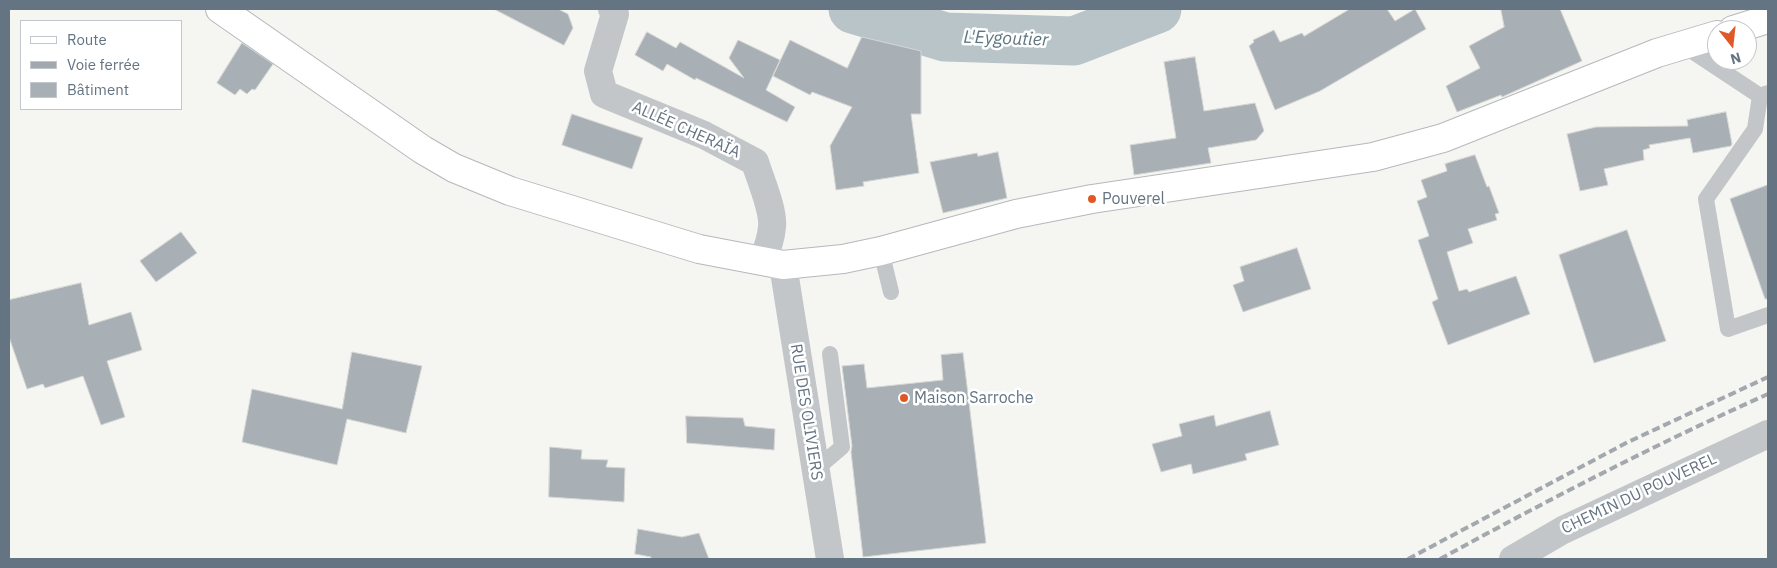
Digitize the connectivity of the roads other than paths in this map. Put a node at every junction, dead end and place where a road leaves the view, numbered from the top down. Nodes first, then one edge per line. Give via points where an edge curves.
1 (220, 9) edge
2 (612, 9) edge
3 (1707, 38) edge
4 (1683, 45) junction
5 (1764, 94) edge
6 (881, 251) junction
7 (773, 263) junction
8 (892, 292) dead end
9 (1768, 315) edge
10 (830, 354) dead end
11 (1768, 434) edge
12 (815, 470) junction
13 (830, 559) edge
14 (1513, 559) edge

1 - 7 main road via 423,150 454,168 510,191 680,244
2 - 7 street, ALLÉE CHERAÏA via 615,14 598,71 604,94 704,135 754,162 773,225 770,244
3 - 4 main road
4 - 5 lane
4 - 6 main road via 1443,138 1373,157 1092,199 1016,214
5 - 9 lane via 1755,129 1706,199 1728,329
6 - 7 main road via 843,259
6 - 8 lane
7 - 12 street, RUE DES OLIVIERS
10 - 12 lane via 842,448
11 - 14 street, CHEMIN DU POUVEREL via 1563,530
12 - 13 street, RUE DES OLIVIERS

